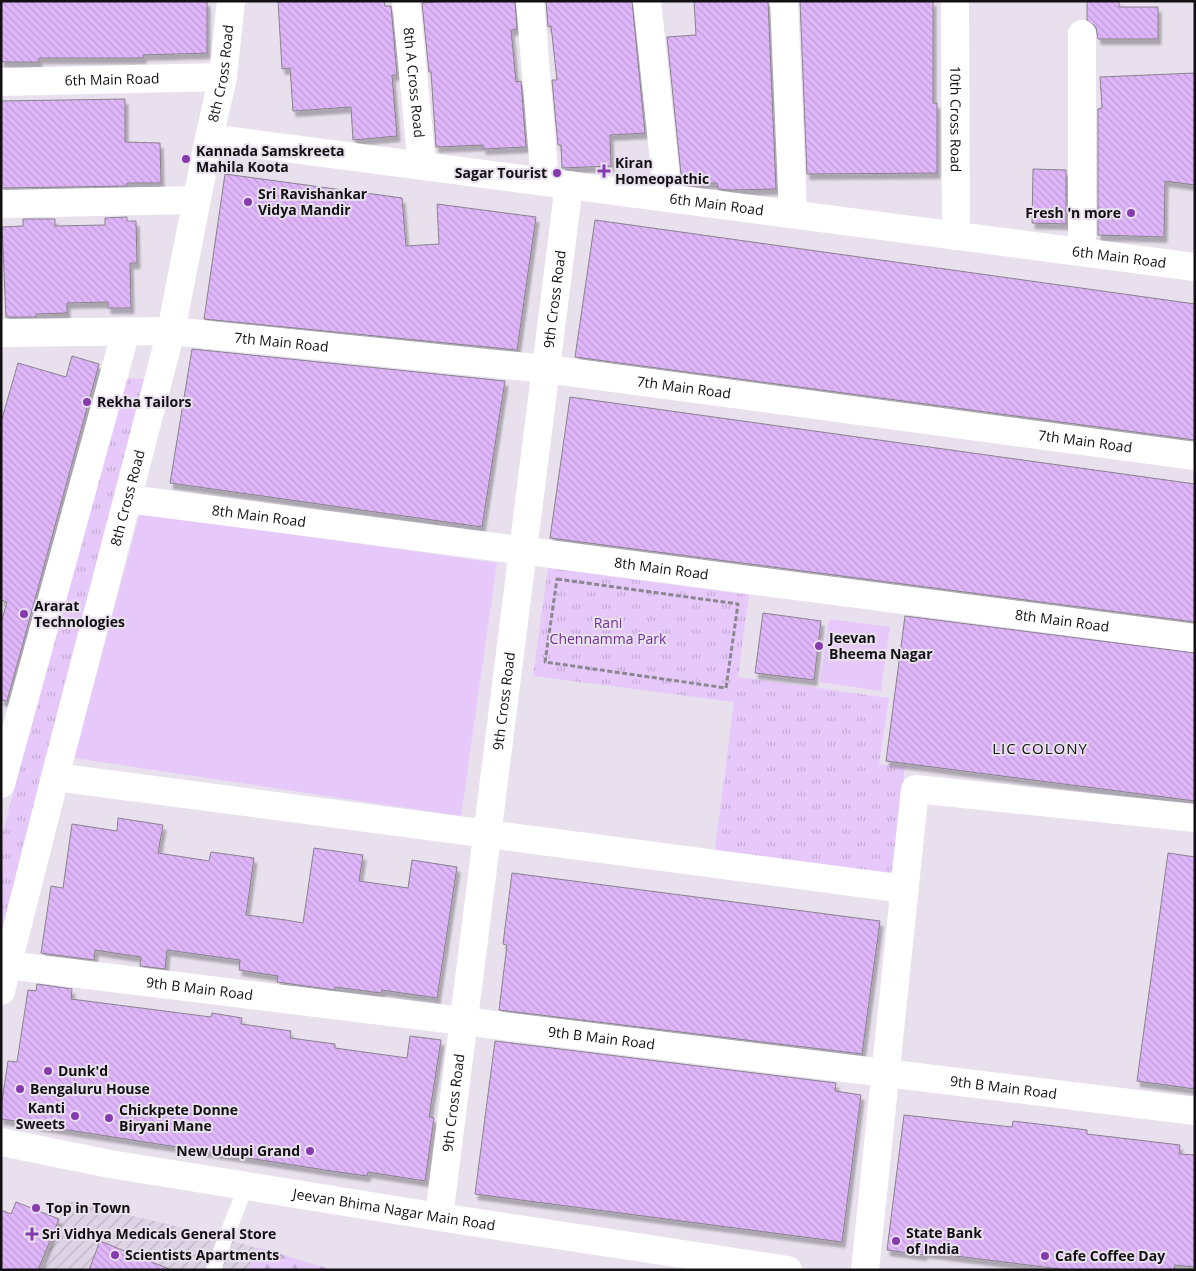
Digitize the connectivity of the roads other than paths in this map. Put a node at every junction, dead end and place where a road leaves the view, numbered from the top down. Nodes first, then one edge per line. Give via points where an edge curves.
1 (231, 1) edge
2 (406, 1) edge
3 (530, 1) edge
4 (647, 1) edge
5 (784, 1) edge
6 (955, 1) edge
7 (1082, 34) dead end
8 (223, 76) junction
9 (1, 82) edge
10 (209, 138) junction
11 (422, 166) junction
12 (557, 184) junction
13 (668, 198) junction
14 (196, 200) junction
15 (1, 204) edge
16 (794, 214) junction
17 (956, 236) junction
18 (1082, 252) junction
19 (1195, 267) edge
20 (126, 331) junction
21 (171, 331) junction
22 (1, 333) edge
23 (546, 370) junction
24 (1195, 456) edge
25 (128, 499) junction
26 (523, 549) junction
27 (1195, 638) edge
28 (54, 777) junction
29 (1, 784) edge
30 (1195, 818) edge
31 (487, 834) junction
32 (904, 889) junction
33 (1, 897) edge
34 (18, 922) junction
35 (4, 978) edge
36 (464, 1021) junction
37 (885, 1073) junction
38 (1195, 1111) edge
39 (1, 1142) edge
40 (246, 1186) junction
41 (439, 1217) junction
42 (213, 1270) edge
43 (788, 1270) edge
44 (865, 1270) edge

1 - 8 street, 8th Cross Road
2 - 11 street, 8th A Cross Road
3 - 12 street
4 - 13 street
5 - 16 street
6 - 17 street, 10th Cross Road
7 - 18 street
8 - 9 street, 6th Main Road
8 - 10 street, 8th Cross Road
10 - 11 street, 6th Main Road
10 - 14 street, 8th Cross Road
11 - 12 street, 6th Main Road
12 - 13 street, 6th Main Road
12 - 23 street, 9th Cross Road
13 - 16 street, 6th Main Road
14 - 15 street
14 - 21 street, 8th Cross Road
16 - 17 street, 6th Main Road
17 - 18 street, 6th Main Road
18 - 19 street, 6th Main Road
20 - 21 street
20 - 22 street
20 - 29 street
21 - 23 street, 7th Main Road
21 - 25 street, 8th Cross Road
23 - 24 street, 7th Main Road
23 - 26 street, 9th Cross Road
25 - 26 street, 8th Main Road
25 - 28 street, 8th Cross Road
26 - 27 street, 8th Main Road
26 - 31 street, 9th Cross Road
28 - 31 street
28 - 34 street, 8th Cross Road
30 - 32 street via 915,789
31 - 32 street
31 - 36 street, 9th Cross Road
32 - 37 street
33 - 34 street
34 - 35 street, 8th Cross Road
35 - 36 street, 9th B Main Road
36 - 37 street, 9th B Main Road
36 - 41 street, 9th Cross Road
37 - 38 street, 9th B Main Road
37 - 44 street
39 - 40 street, Jeevan Bhima Nagar Main Road
40 - 41 street, Jeevan Bhima Nagar Main Road
40 - 42 lane
41 - 43 street, Jeevan Bhima Nagar Main Road

